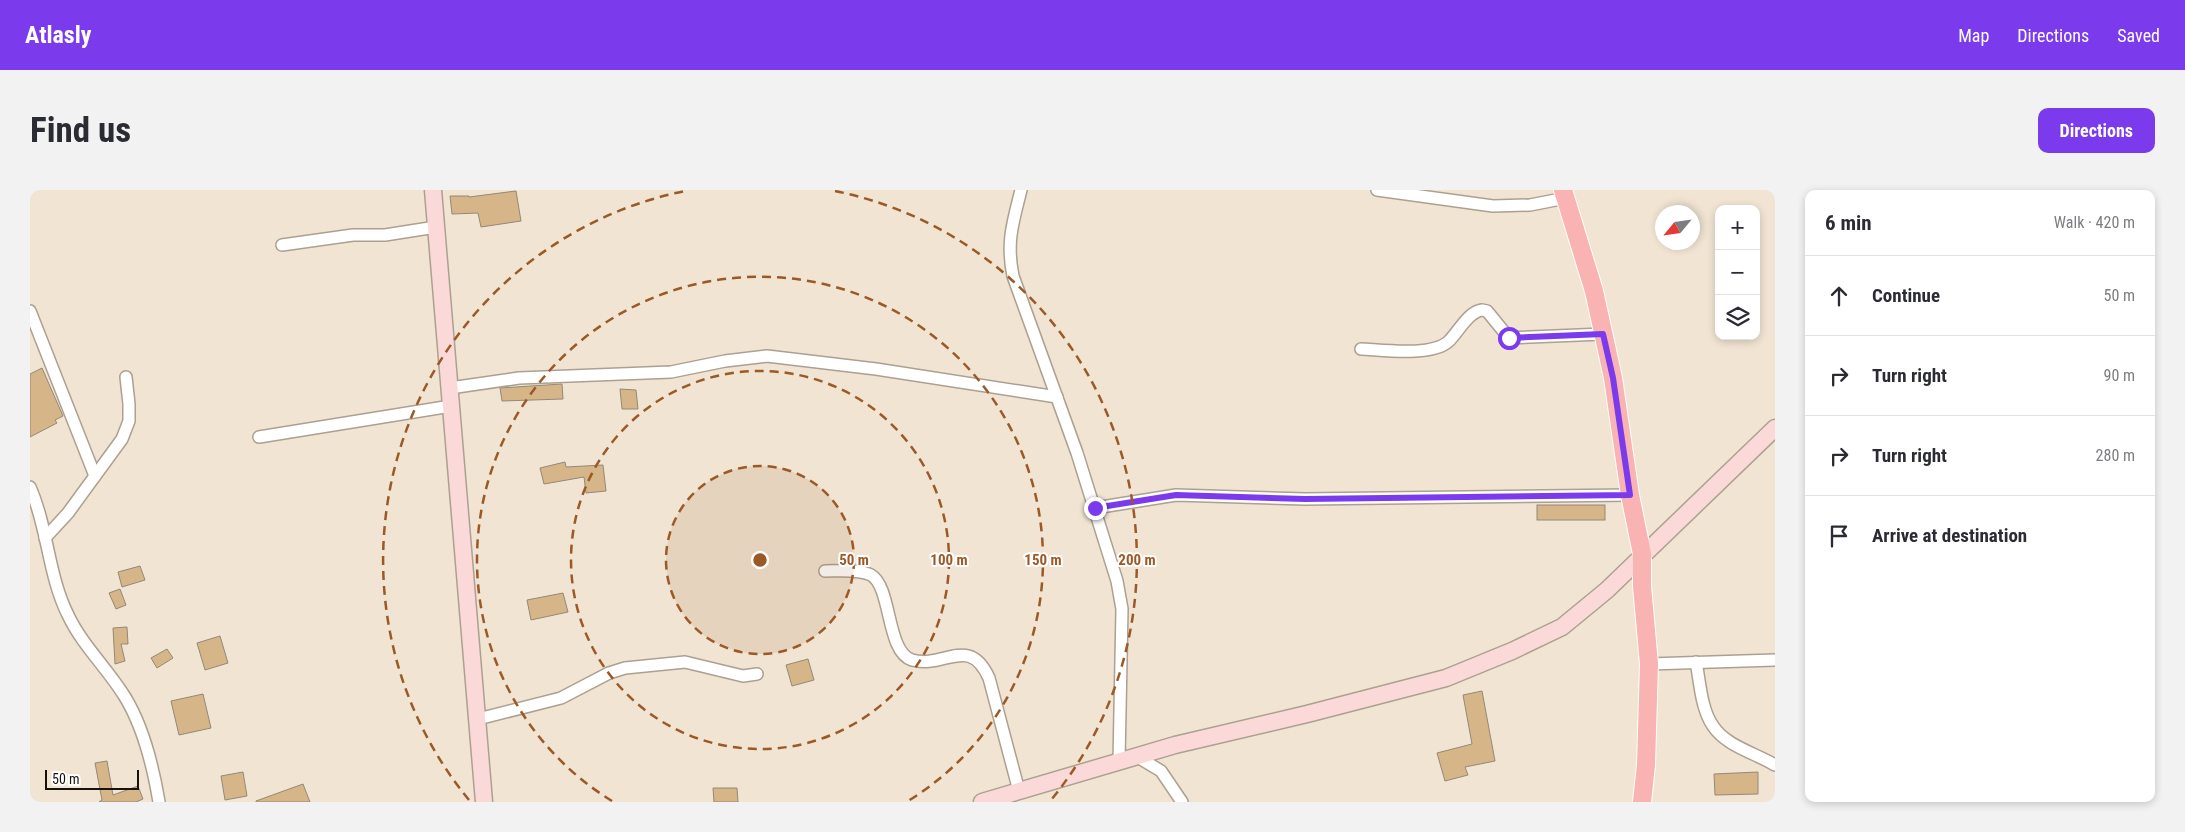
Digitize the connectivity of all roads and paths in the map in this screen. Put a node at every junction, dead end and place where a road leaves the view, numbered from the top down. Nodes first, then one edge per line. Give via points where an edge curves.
1 (433, 190) edge
2 (1021, 190) edge
3 (1377, 190) edge
4 (1564, 194) edge
5 (436, 227) junction
6 (282, 245) dead end
7 (30, 311) edge
8 (1603, 334) junction
9 (1361, 349) dead end
10 (126, 377) dead end
11 (450, 388) junction
12 (1057, 397) junction
13 (452, 406) junction
14 (1775, 428) edge
15 (259, 437) dead end
16 (95, 476) junction
17 (30, 487) edge
18 (1630, 495) junction
19 (1095, 508) junction
20 (45, 538) junction
21 (1642, 554) junction
22 (825, 571) dead end
23 (1775, 660) edge
24 (1696, 662) junction
25 (1649, 664) junction
26 (757, 674) dead end
27 (478, 719) junction
28 (1136, 756) junction
29 (1119, 762) junction
30 (1775, 765) edge
31 (1019, 791) junction
32 (156, 801) edge
33 (484, 802) edge
34 (982, 802) edge
35 (1182, 802) edge
36 (1642, 802) edge

1 - 5 main road
2 - 12 street via 1010,232 1010,262
3 - 4 street via 1493,206 1530,205
4 - 8 main road via 1594,291
5 - 6 street
5 - 11 main road
7 - 16 street
8 - 9 street via 1509,338 1482,310 1474,312 1448,342 1438,347 1400,351
8 - 18 main road via 1613,378
10 - 16 street via 129,421 122,439
11 - 12 street via 519,378 671,372 767,356
11 - 13 main road
12 - 19 street
13 - 15 street
13 - 27 main road
14 - 21 main road
16 - 20 street
17 - 20 street
18 - 19 street via 1305,499 1176,495
18 - 21 main road
19 - 29 street via 1122,609
20 - 32 street via 50,567 69,618 125,697 140,728 152,766
21 - 25 main road
21 - 28 main road via 1607,590 1562,627 1512,652 1446,678
22 - 31 street via 859,572 872,576 880,585 896,642 903,655 911,660 966,655 976,658 989,678
23 - 24 street
24 - 25 street
24 - 30 street via 1712,725 1731,742
25 - 36 main road
26 - 27 street via 743,676 685,662 625,668 561,698
27 - 33 main road
28 - 29 main road
28 - 35 street via 1161,771
29 - 31 main road
31 - 34 main road

